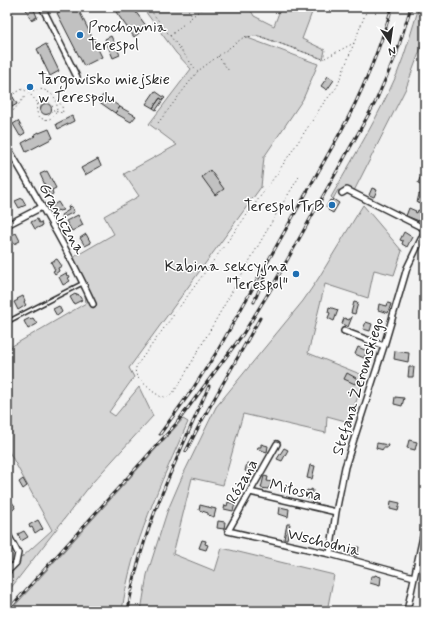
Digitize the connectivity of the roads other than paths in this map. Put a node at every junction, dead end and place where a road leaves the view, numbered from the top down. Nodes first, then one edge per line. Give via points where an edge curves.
1 (42, 7) edge
2 (77, 77) dead end
3 (7, 146) edge
4 (342, 193) dead end
5 (42, 207) junction
6 (7, 225) edge
7 (425, 230) edge
8 (83, 282) junction
9 (93, 304) dead end
10 (7, 322) edge
11 (344, 331) dead end
12 (384, 346) junction
13 (277, 444) dead end
14 (250, 492) junction
15 (336, 512) junction
16 (425, 527) edge
17 (228, 531) joint
18 (7, 533) edge
19 (330, 554) junction
20 (7, 572) edge
21 (414, 577) junction
22 (407, 611) edge

1 - 2 street
3 - 5 street, Graniczna
4 - 7 street via 347,190
5 - 6 street
5 - 8 street, Graniczna
7 - 12 street, Stefana Żeromskiego via 407,268
8 - 9 street, Graniczna
8 - 10 lane
11 - 12 street
12 - 15 street, Stefana Żeromskiego via 345,467
13 - 14 street, Różana
14 - 15 street, Miłosna
14 - 17 street, Różana
15 - 19 street, Stefana Żeromskiego
16 - 21 street
17 - 19 street, Wschodnia
18 - 20 street via 18,552 16,563
19 - 21 street, Wschodnia
21 - 22 street

